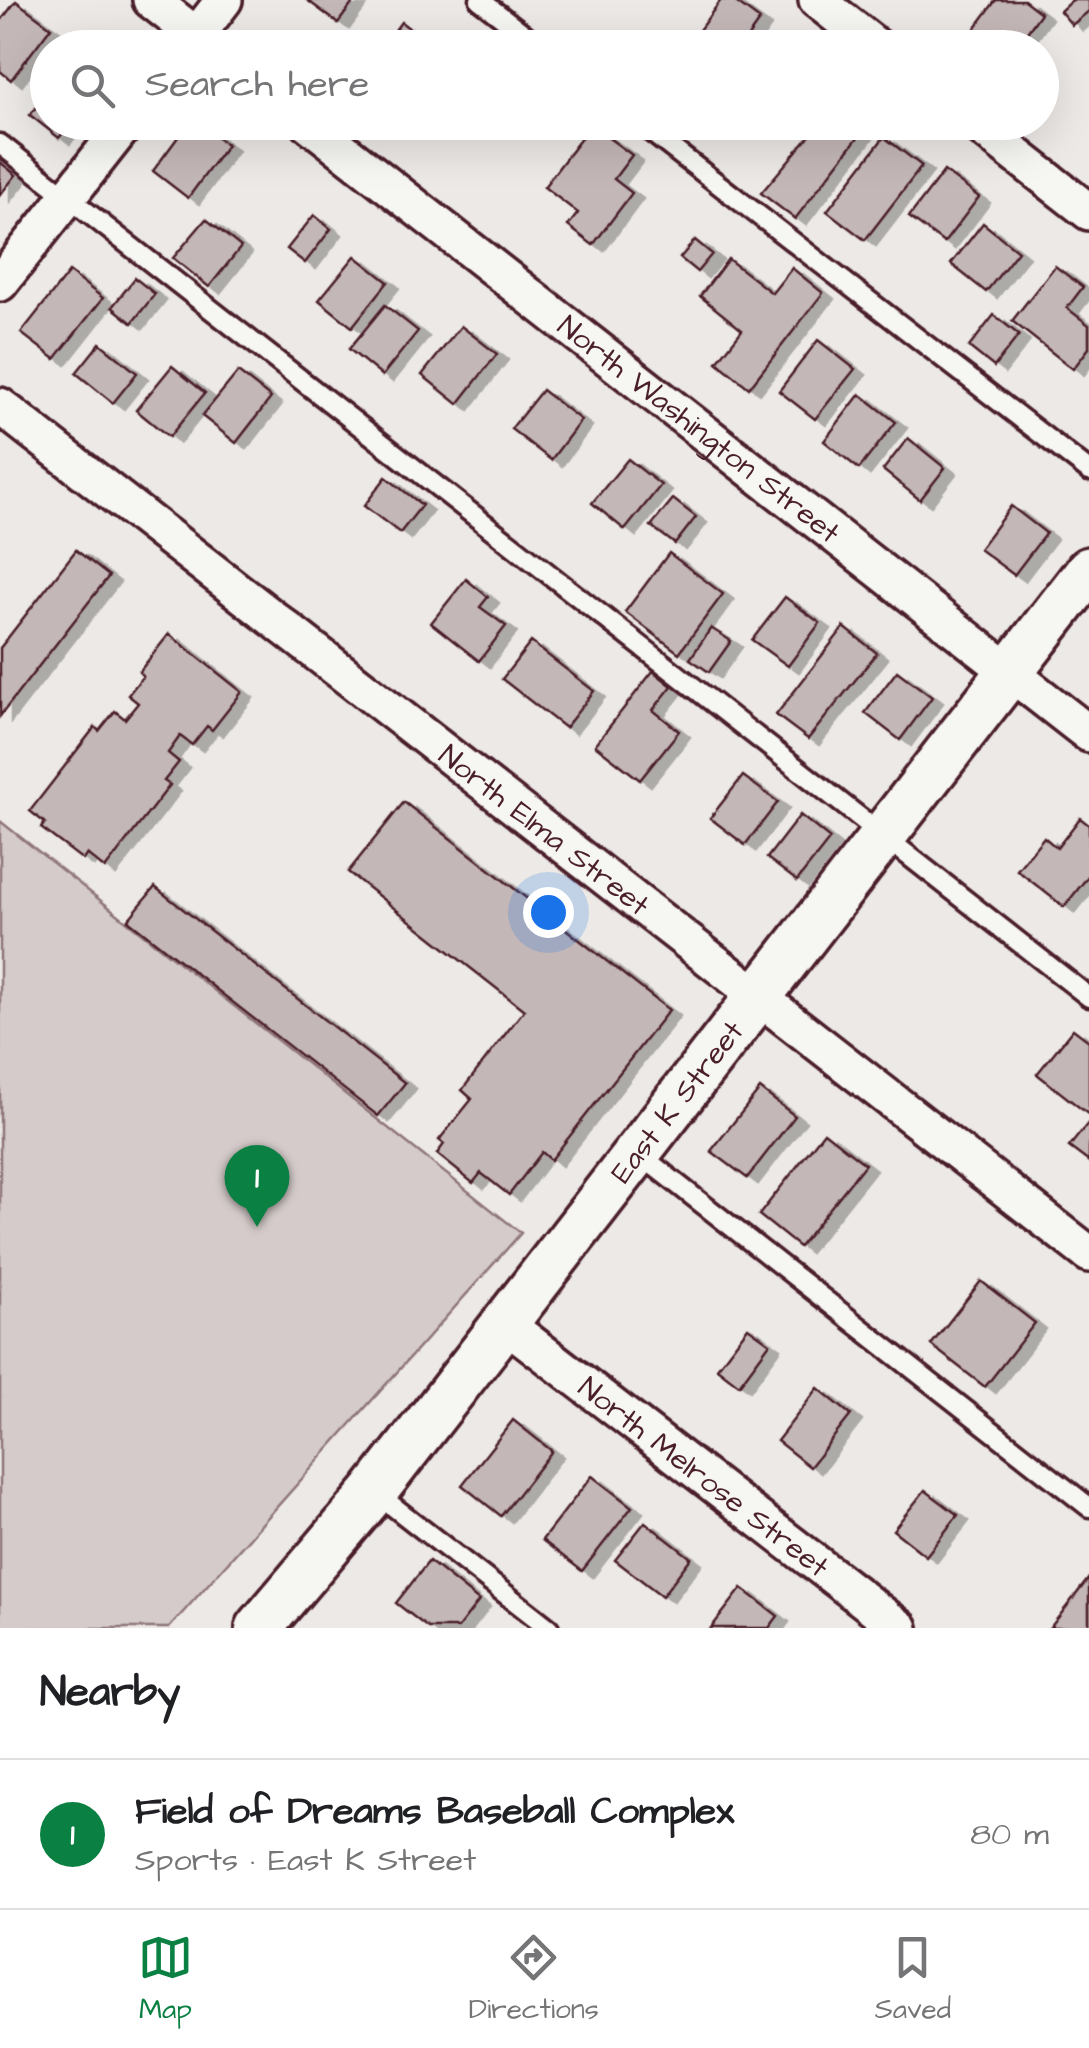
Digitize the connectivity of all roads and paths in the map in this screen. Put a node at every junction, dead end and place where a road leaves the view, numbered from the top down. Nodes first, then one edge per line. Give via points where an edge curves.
1 (150, 0) edge
2 (224, 0) edge
3 (480, 0) edge
4 (817, 0) edge
5 (183, 30) edge
6 (206, 30) edge
7 (519, 30) edge
8 (855, 30) edge
9 (113, 140) edge
10 (331, 140) edge
11 (661, 140) edge
12 (997, 140) edge
13 (0, 144) edge
14 (68, 198) junction
15 (1089, 212) edge
16 (0, 284) edge
17 (0, 406) edge
18 (1089, 471) edge
19 (1089, 570) edge
20 (1012, 674) junction
21 (1089, 734) edge
22 (886, 836) junction
23 (1089, 997) edge
24 (759, 999) junction
25 (638, 1154) junction
26 (1089, 1254) edge
27 (506, 1324) junction
28 (374, 1492) junction
29 (1089, 1507) edge
30 (259, 1628) edge
31 (550, 1628) edge
32 (900, 1628) edge

1 - 5 street
2 - 6 street
3 - 7 lane
4 - 8 street
9 - 14 street
10 - 20 street, North Washington Street
11 - 18 lane
12 - 15 street
13 - 14 lane
14 - 16 street
14 - 22 lane
17 - 24 street, North Elma Street
19 - 20 street, East K Street
20 - 21 street, North Washington Street
20 - 22 street, East K Street
22 - 23 lane
22 - 24 street, East K Street
24 - 25 street, East K Street
24 - 26 street, North Elma Street
25 - 27 street, East K Street
25 - 29 lane
27 - 28 street, East K Street
27 - 32 street, North Melrose Street
28 - 30 street, East K Street
28 - 31 lane

